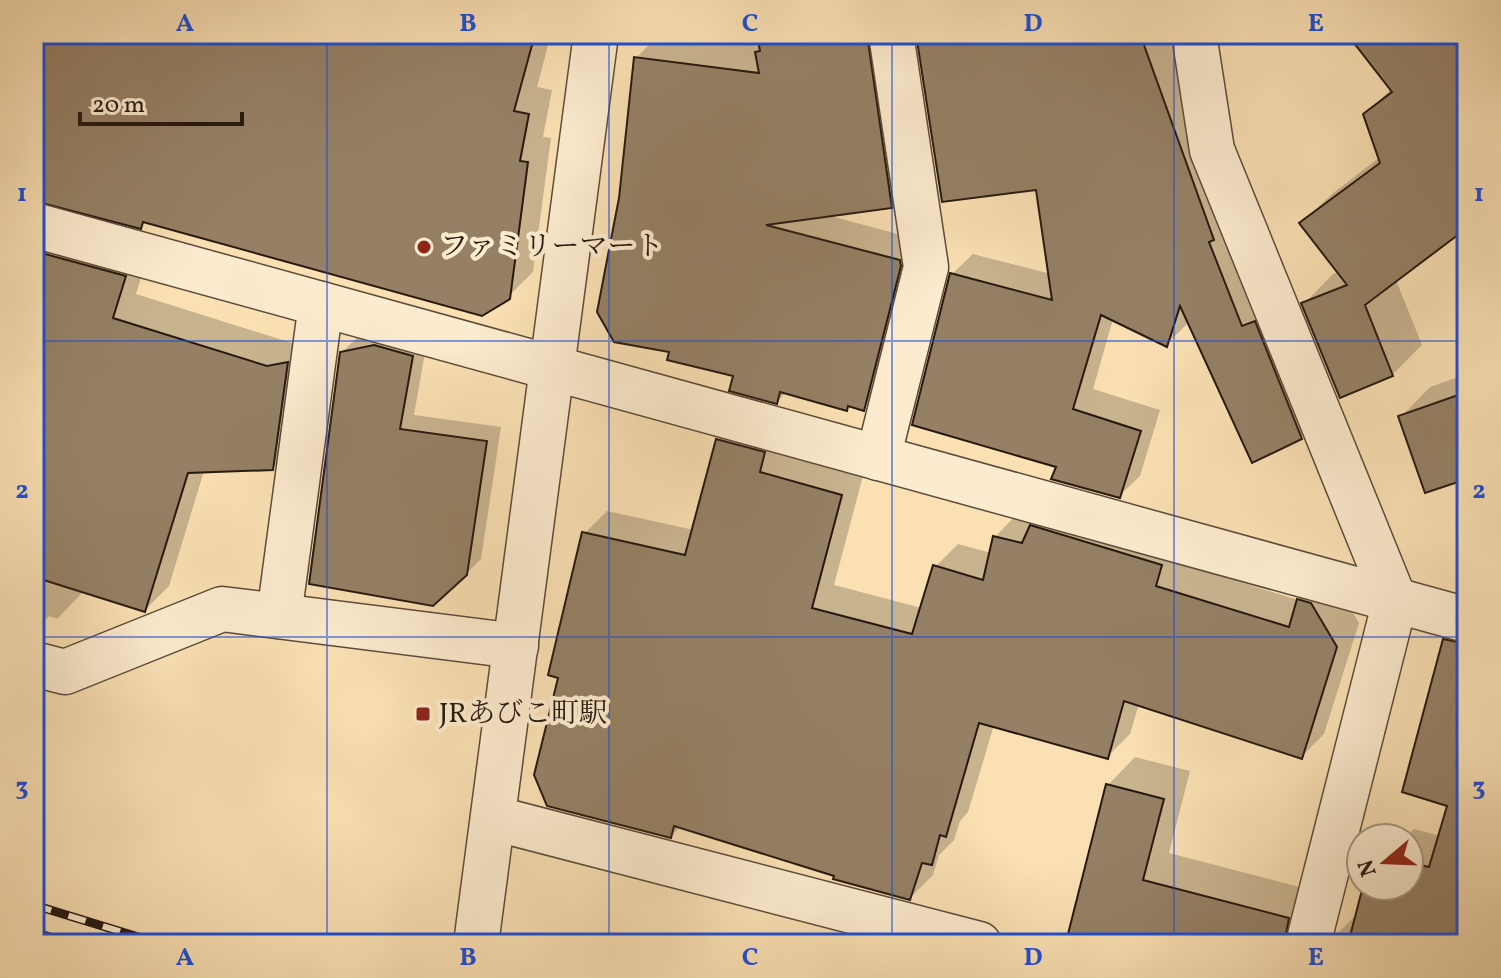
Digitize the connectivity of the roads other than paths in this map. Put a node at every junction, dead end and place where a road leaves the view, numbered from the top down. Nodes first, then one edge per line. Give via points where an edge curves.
1 (596, 34) edge
2 (891, 34) edge
3 (1194, 34) edge
4 (34, 225) edge
5 (321, 304) junction
6 (552, 367) junction
7 (878, 458) junction
8 (1395, 601) junction
9 (279, 616) junction
10 (1467, 620) edge
11 (516, 646) junction
12 (34, 664) edge
13 (493, 818) junction
14 (476, 944) edge
15 (979, 944) edge
16 (1308, 944) edge

1 - 6 street
2 - 7 street via 926,267
3 - 8 street via 1212,150
4 - 5 street
5 - 6 street
5 - 9 street
6 - 7 street
6 - 11 street
7 - 8 street
8 - 10 street
8 - 16 street
9 - 11 street
9 - 12 street via 222,609 65,672
11 - 13 street
13 - 14 street
13 - 15 street

